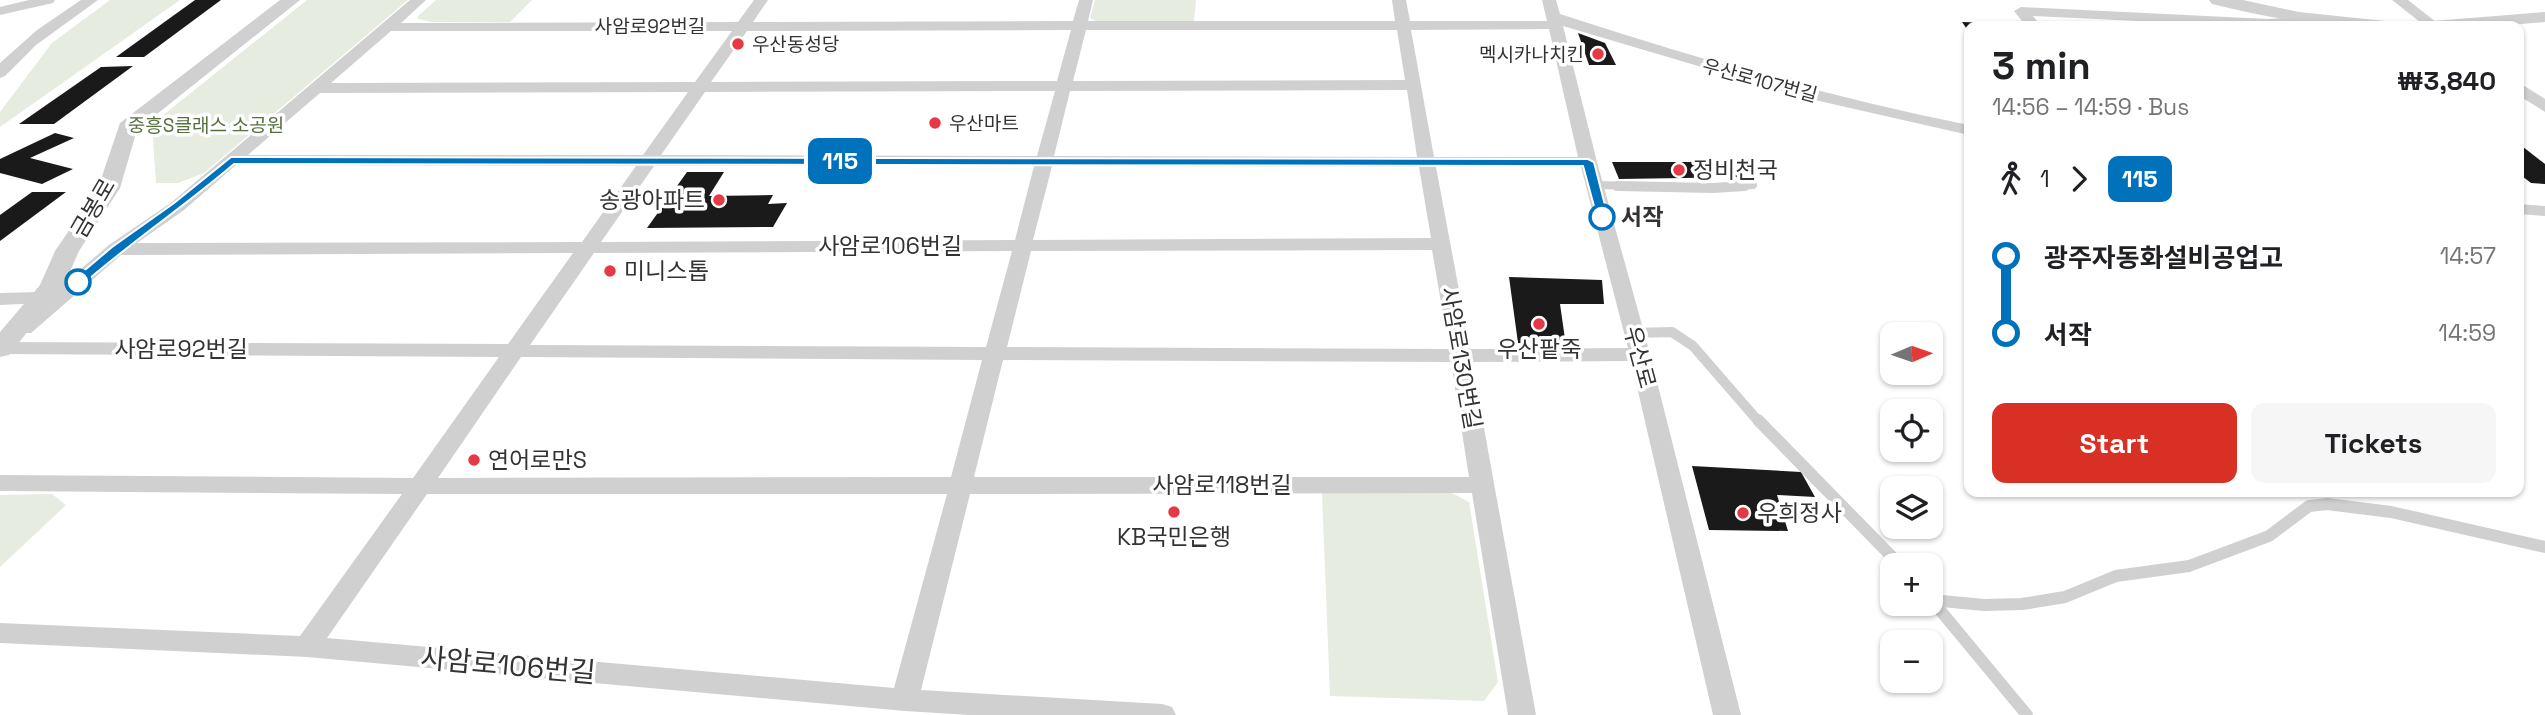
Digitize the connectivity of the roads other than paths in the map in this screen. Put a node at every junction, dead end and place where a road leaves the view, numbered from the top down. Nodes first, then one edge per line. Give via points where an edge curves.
1 (48, 0) edge
2 (91, 0) edge
3 (291, 0) edge
4 (419, 0) edge
5 (761, 0) edge
6 (1086, 0) edge
7 (1399, 0) edge
8 (2218, 0) edge
9 (2399, 0) edge
10 (2243, 2) edge
11 (0, 11) edge
12 (1553, 14) edge
13 (2545, 17) edge
14 (2320, 20) junction
15 (2030, 21) edge
16 (2138, 21) edge
17 (2303, 21) edge
18 (2331, 21) edge
19 (2427, 21) edge
20 (2496, 21) edge
21 (1404, 25) junction
22 (743, 26) junction
23 (1080, 26) junction
24 (389, 27) junction
25 (0, 73) edge
26 (1414, 85) junction
27 (1064, 86) junction
28 (700, 87) junction
29 (315, 88) junction
30 (2524, 91) edge
31 (2545, 107) edge
32 (1964, 129) edge
33 (231, 160) junction
34 (648, 160) junction
35 (1046, 161) junction
36 (1427, 162) junction
37 (1588, 162) junction
38 (1594, 185) junction
39 (1753, 185) dead end
40 (2524, 209) edge
41 (2545, 211) edge
42 (1441, 244) junction
43 (1024, 245) junction
44 (588, 246) junction
45 (116, 249) junction
46 (39, 298) junction
47 (0, 299) edge
48 (1637, 344) junction
49 (0, 349) edge
50 (514, 351) junction
51 (995, 352) junction
52 (1461, 356) junction
53 (0, 483) edge
54 (961, 485) junction
55 (1483, 485) junction
56 (419, 486) junction
57 (2545, 547) edge
58 (1888, 553) edge
59 (1943, 600) edge
60 (1943, 614) edge
61 (0, 633) edge
62 (307, 647) junction
63 (905, 700) junction
64 (1162, 715) edge
65 (1522, 715) edge
66 (1727, 715) edge
67 (2027, 715) edge

1 - 11 street
2 - 25 street via 13,57
3 - 46 street, 금봉로 via 127,127 109,188 67,251 51,287
4 - 24 street
5 - 22 street
6 - 23 street
7 - 21 street, 사암로130번길
8 - 10 street
9 - 19 street
10 - 14 street
12 - 21 street, 우산로107번길
12 - 32 street, 우산로107번길 via 1684,61 1880,113
12 - 37 street, 우산로
13 - 20 street
14 - 17 street
14 - 18 street
15 - 16 street via 2021,11
21 - 23 street
21 - 26 street, 사암로130번길
22 - 23 street
22 - 24 street, 사암로92번길
22 - 28 street
23 - 27 street
24 - 29 street
26 - 27 street
26 - 36 street, 사암로130번길
27 - 28 street
27 - 35 street
28 - 29 street
28 - 34 street
29 - 33 street
30 - 31 street
33 - 34 street
33 - 45 street via 178,206
34 - 35 street
34 - 44 street
35 - 36 street
35 - 43 street
36 - 37 street
36 - 42 street, 사암로130번길
37 - 38 street, 우산로
38 - 39 lane
38 - 48 street, 우산로
40 - 41 street
42 - 43 street
42 - 52 street, 사암로130번길
43 - 44 street, 사암로106번길
43 - 51 street
44 - 45 street
44 - 50 street
45 - 49 street
46 - 47 street
46 - 49 street, 금봉로
48 - 52 street
48 - 58 lane via 1672,332 1693,346 1744,406
48 - 66 street, 우산로
49 - 50 street, 사암로92번길
50 - 51 street
50 - 56 street
51 - 52 street
51 - 54 street
52 - 55 street, 사암로130번길
53 - 56 street
54 - 55 street, 사암로118번길
54 - 56 street
54 - 63 street
55 - 65 street, 사암로130번길
56 - 62 street
57 - 59 lane via 2391,512 2327,504 2309,506 2270,536 2189,566 2116,576 2065,597 2022,604
60 - 67 lane
61 - 62 street
62 - 63 street, 사암로106번길
63 - 64 street, 사암로106번길

